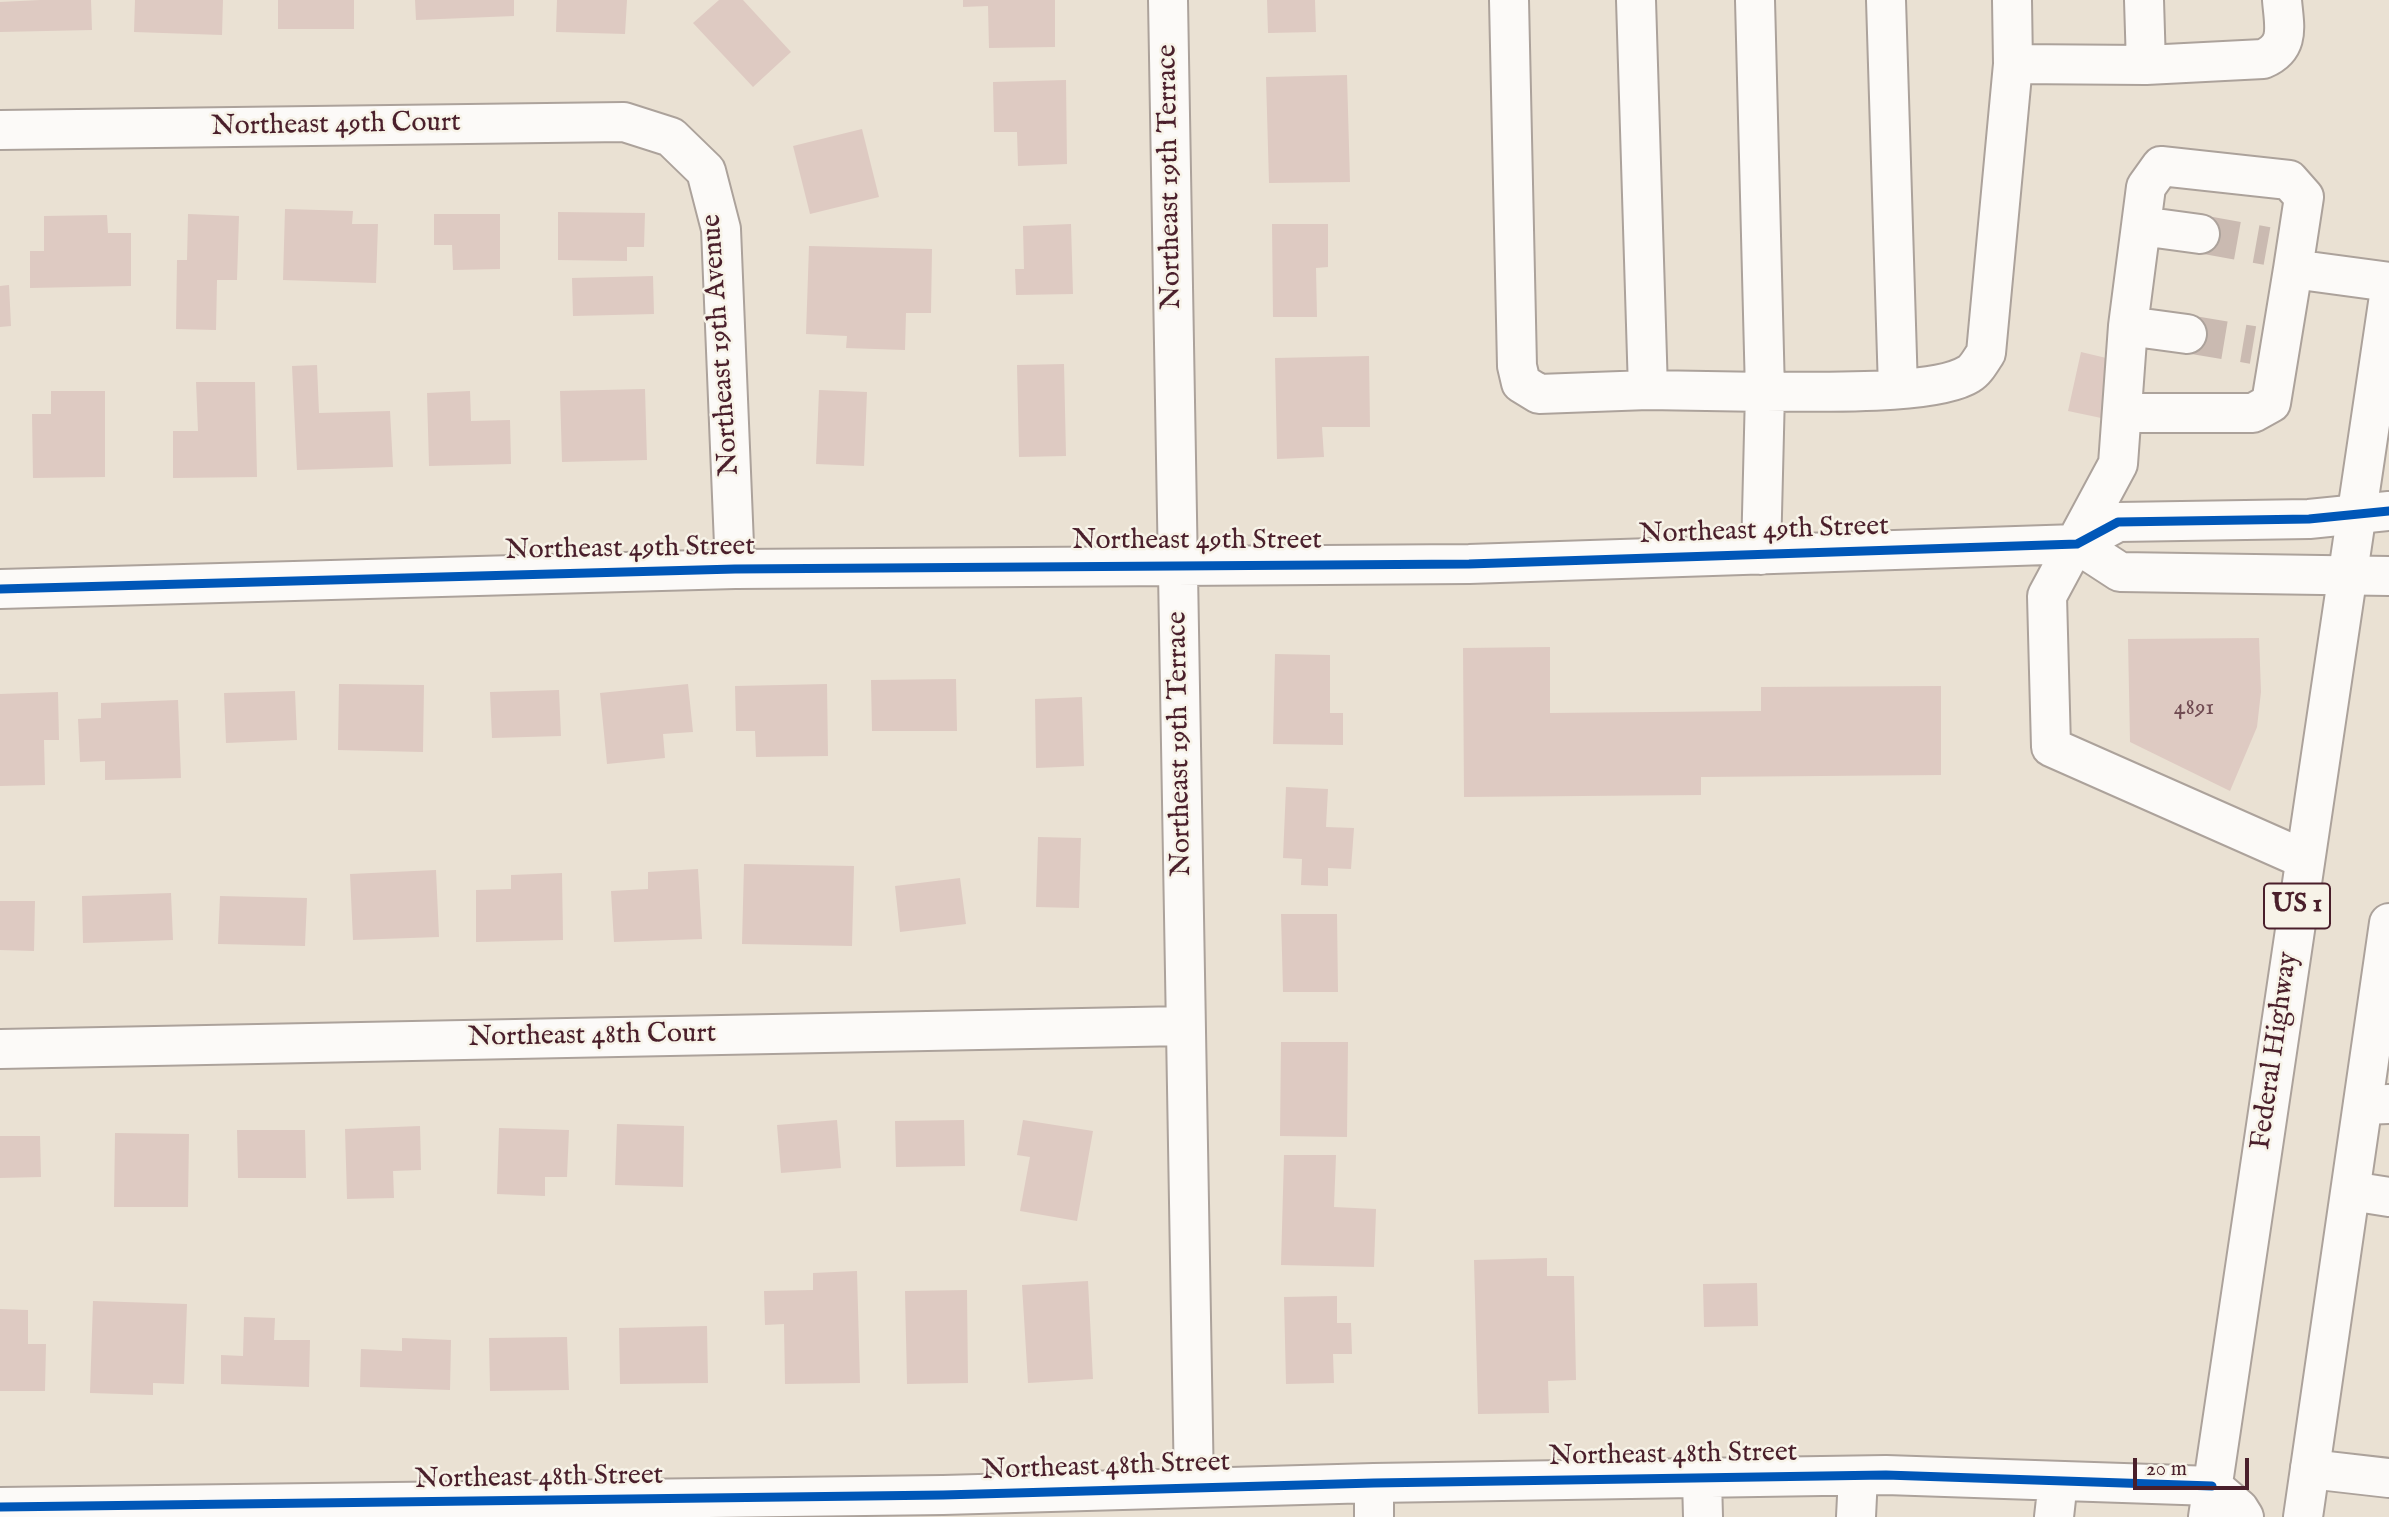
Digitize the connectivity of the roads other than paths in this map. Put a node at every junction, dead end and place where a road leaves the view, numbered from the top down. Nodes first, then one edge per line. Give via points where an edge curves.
1 (1168, 0) edge
2 (1509, 0) edge
3 (1636, 0) edge
4 (1755, 0) edge
5 (1886, 0) edge
6 (2012, 0) edge
7 (2144, 0) edge
8 (2282, 0) edge
9 (2013, 64) junction
10 (2146, 65) junction
11 (0, 130) edge
12 (671, 137) joint
13 (2141, 226) junction
14 (2200, 234) tunnel mouth
15 (2285, 255) junction
16 (2389, 282) edge
17 (2389, 296) edge
18 (2128, 326) junction
19 (2187, 334) tunnel mouth
20 (1648, 390) junction
21 (1898, 390) junction
22 (1765, 392) junction
23 (2123, 412) junction
24 (2372, 513) edge
25 (2077, 544) junction
26 (1761, 555) junction
27 (1179, 565) junction
28 (735, 569) junction
29 (2346, 576) junction
30 (2389, 576) edge
31 (0, 589) edge
32 (2304, 859) junction
33 (2388, 941) edge
34 (1185, 1026) junction
35 (0, 1049) edge
36 (2376, 1105) edge
37 (2351, 1191) junction
38 (2389, 1197) edge
39 (2310, 1469) junction
40 (1858, 1476) junction
41 (2389, 1478) edge
42 (1702, 1479) junction
43 (1194, 1488) junction
44 (2056, 1499) edge
45 (1374, 1500) edge
46 (2210, 1502) edge
47 (944, 1506) edge
48 (0, 1507) edge
49 (519, 1510) edge
50 (96, 1512) edge
51 (1703, 1517) edge
52 (1856, 1517) edge
53 (2244, 1517) edge
54 (2303, 1517) edge

1 - 27 street, Northeast 19th Terrace
2 - 20 street via 1521,383 1539,394
3 - 20 street
4 - 22 street
5 - 21 street
6 - 9 street
7 - 10 street
8 - 10 street via 2286,38 2277,53 2263,59
9 - 10 street
9 - 21 street via 1986,353 1972,373 1955,381
11 - 12 street, Northeast 49th Court via 624,122
12 - 28 street, Northeast 19th Avenue via 706,171 721,229
13 - 14 street
13 - 15 street via 2146,187 2161,166 2289,180 2304,197
13 - 18 street
15 - 16 street
15 - 23 street via 2267,347 2271,403 2253,413
17 - 24 street, Federal Highway / US 1
18 - 19 street
18 - 23 street
20 - 22 street
21 - 22 street
22 - 26 street
23 - 25 street via 2118,464
24 - 25 street, Northeast 49th Street via 2309,519 2118,522
24 - 29 street, Federal Highway / US 1
25 - 26 street, Northeast 49th Street
25 - 29 street via 2120,572
25 - 32 street via 2047,596 2051,747
26 - 27 street, Northeast 49th Street via 1469,564
27 - 28 street, Northeast 49th Street
27 - 34 street, Northeast 19th Terrace
28 - 31 street, Northeast 49th Street
29 - 30 street
29 - 32 street, Federal Highway / US 1
32 - 46 street, Federal Highway / US 1
33 - 36 street
34 - 35 street, Northeast 48th Court
34 - 43 street, Northeast 19th Terrace
36 - 37 street
37 - 38 street
37 - 39 street
39 - 41 street
39 - 54 street
40 - 42 street, Northeast 48th Street
40 - 44 street, Northeast 48th Street
40 - 52 street
42 - 45 street, Northeast 48th Street
42 - 51 street
43 - 45 street, Northeast 48th Street
43 - 47 street, Northeast 48th Street
44 - 46 street, Northeast 48th Street
46 - 53 street via 2239,1509
47 - 49 street, Northeast 48th Street
48 - 50 street, Northeast 48th Street
49 - 50 street, Northeast 48th Street

